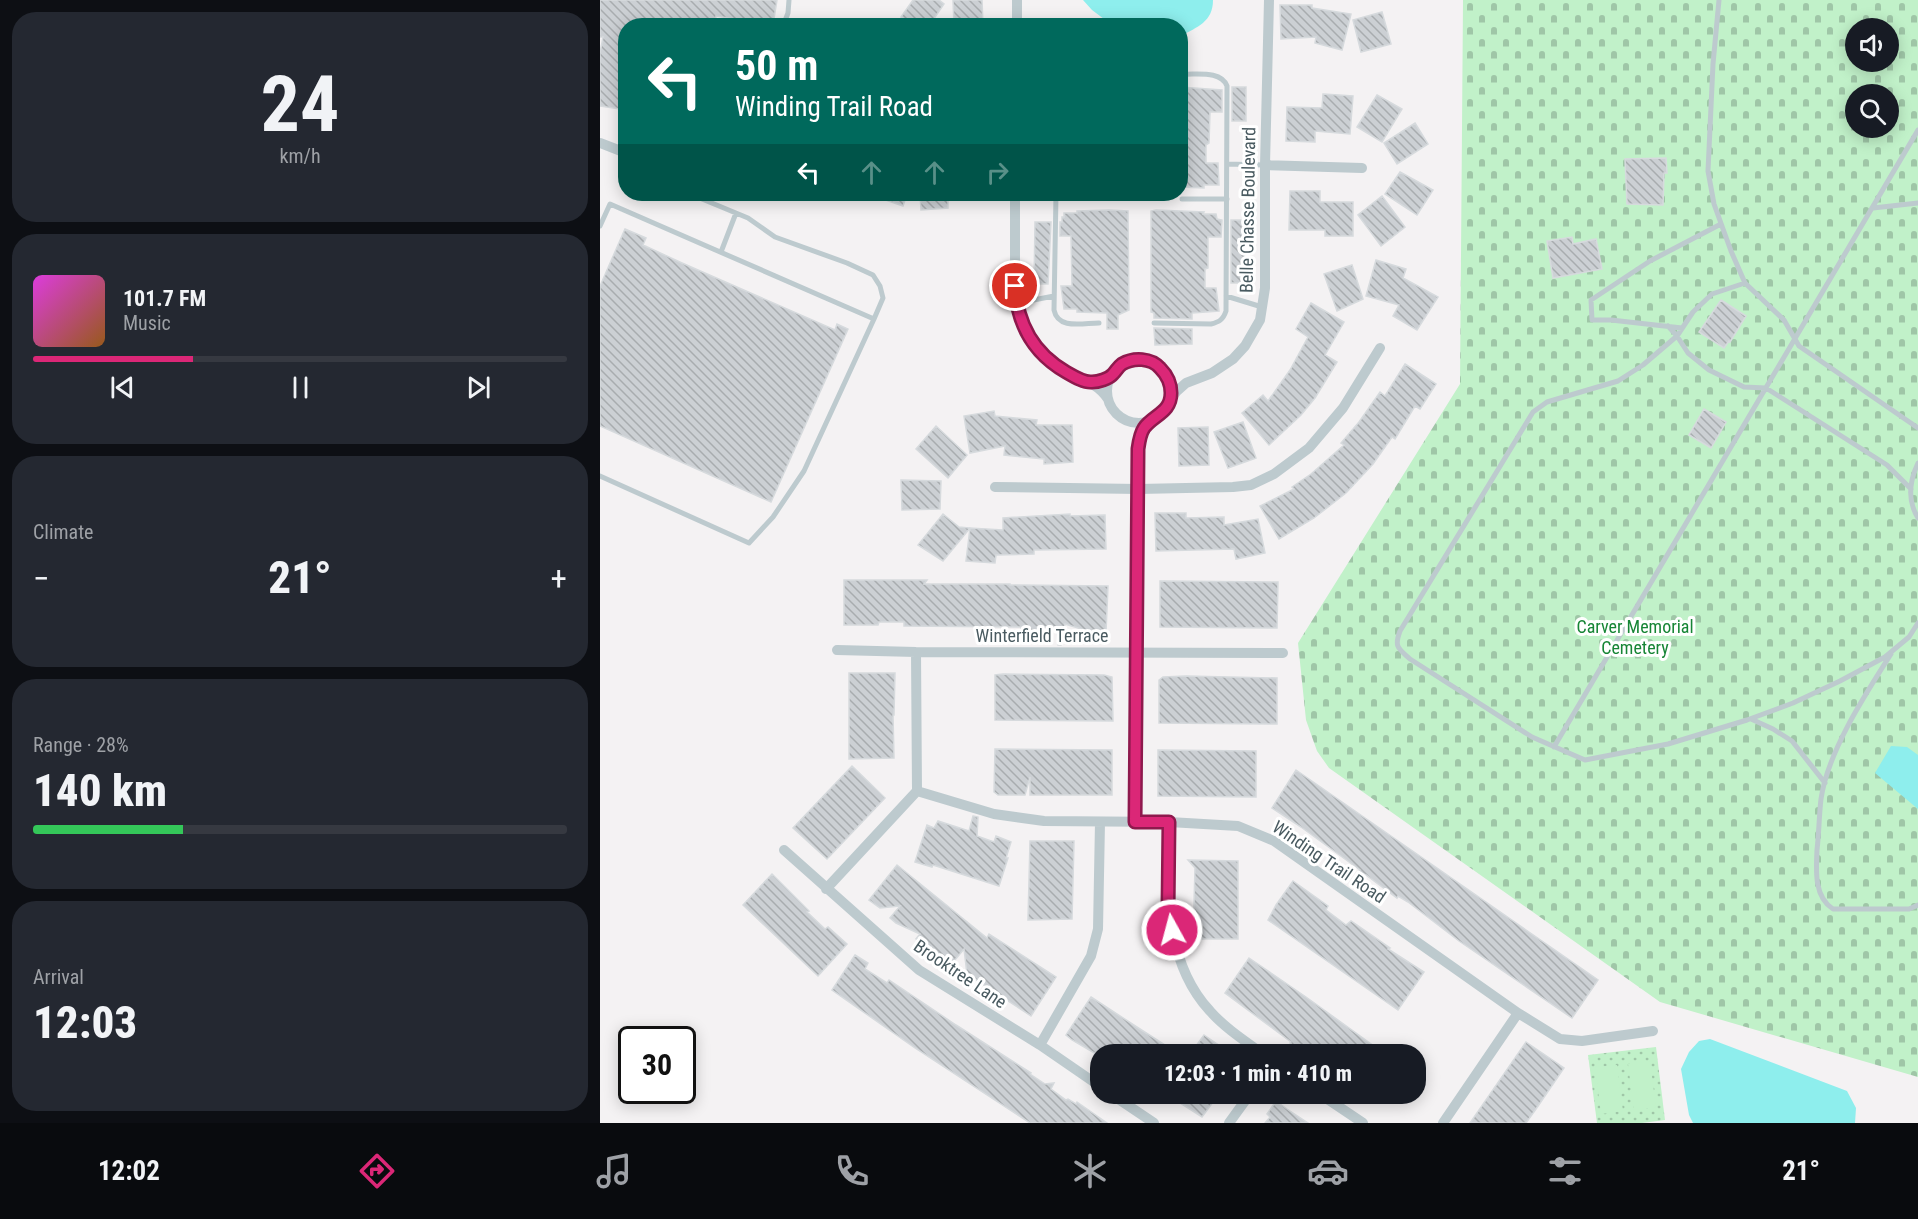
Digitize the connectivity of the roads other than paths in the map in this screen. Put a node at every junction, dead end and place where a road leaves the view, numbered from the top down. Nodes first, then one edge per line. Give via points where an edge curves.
1 (789, 0) edge
2 (1017, 0) edge
3 (1269, 0) edge
4 (1719, 0) edge
5 (786, 18) edge
6 (1017, 18) edge
7 (1188, 74) edge
8 (1918, 130) edge
9 (601, 146) edge
10 (618, 151) edge
11 (1227, 164) junction
12 (1265, 165) junction
13 (1362, 168) dead end
14 (1188, 199) edge
15 (1227, 199) junction
16 (707, 201) edge
17 (1016, 201) edge
18 (1056, 201) edge
19 (1918, 203) edge
20 (1873, 208) junction
21 (736, 213) junction
22 (1721, 224) junction
23 (600, 226) edge
24 (721, 252) junction
25 (1745, 283) junction
26 (1054, 296) junction
27 (1226, 296) junction
28 (1017, 304) junction
29 (1262, 307) junction
30 (874, 319) junction
31 (1099, 323) dead end
32 (1154, 323) dead end
33 (1668, 326) junction
34 (1682, 328) junction
35 (1677, 336) junction
36 (1795, 339) junction
37 (1380, 348) dead end
38 (1113, 374) junction
39 (1167, 375) junction
40 (1091, 382) junction
41 (1186, 383) junction
42 (1766, 388) junction
43 (1108, 399) junction
44 (1169, 401) junction
45 (1126, 420) junction
46 (1149, 422) junction
47 (1918, 428) edge
48 (1138, 449) junction
49 (1918, 463) edge
50 (600, 476) edge
51 (995, 487) dead end
52 (1139, 489) junction
53 (1911, 489) junction
54 (1918, 518) edge
55 (1918, 623) edge
56 (837, 650) dead end
57 (1893, 650) junction
58 (916, 652) junction
59 (1138, 652) junction
60 (1283, 653) dead end
61 (1751, 719) junction
62 (1554, 747) junction
63 (1825, 783) junction
64 (917, 791) junction
65 (1100, 822) junction
66 (1135, 822) junction
67 (1169, 822) junction
68 (784, 850) dead end
69 (826, 889) junction
70 (1918, 905) edge
71 (1518, 1013) junction
72 (1653, 1031) dead end
73 (1249, 1044) edge
74 (1040, 1045) junction
75 (1090, 1079) edge
76 (1126, 1104) edge
77 (1242, 1104) edge
78 (1335, 1104) edge
79 (1154, 1123) edge
80 (1228, 1123) edge
81 (1363, 1123) edge
82 (1443, 1123) edge

1 - 5 lane
2 - 6 street
3 - 12 street, Belle Chasse Boulevard
4 - 22 lane via 1708,171
7 - 11 lane via 1225,80
8 - 20 lane
9 - 10 street
11 - 12 lane
11 - 15 lane
12 - 13 street
12 - 29 street, Belle Chasse Boulevard
14 - 15 lane
15 - 27 lane
16 - 21 lane
17 - 28 street, Belle Chasse Boulevard
18 - 26 lane
19 - 20 lane
20 - 36 lane
21 - 24 lane
21 - 30 lane via 775,237 873,275 883,298
22 - 25 lane
22 - 33 lane via 1650,261 1591,300 1592,320
23 - 24 lane via 610,204
24 - 30 lane
25 - 34 lane via 1712,294
25 - 36 lane via 1784,320
26 - 28 lane
26 - 31 lane via 1058,320 1066,324
27 - 29 lane
27 - 32 lane via 1226,311 1219,322
28 - 40 street, Belle Chasse Boulevard via 1035,347 1056,366
29 - 41 street, Belle Chasse Boulevard via 1255,331 1233,359
30 - 50 lane via 804,471 749,543
33 - 34 lane
33 - 35 lane
34 - 35 lane
35 - 42 lane via 1688,353 1709,370 1744,387
35 - 62 lane via 1618,381 1547,402 1533,412 1396,641 1410,658
36 - 42 lane
36 - 47 lane via 1799,346
37 - 52 street via 1343,408 1309,448 1274,474 1233,487
38 - 39 street via 1123,364 1144,360 1158,365
38 - 40 street
38 - 43 street
39 - 41 street
39 - 44 street
40 - 43 street, Belle Chasse Boulevard
41 - 44 street, Belle Chasse Boulevard
42 - 53 lane via 1887,465
42 - 62 lane
43 - 45 street, Belle Chasse Boulevard via 1115,412
44 - 46 street, Belle Chasse Boulevard via 1158,417
45 - 46 street
45 - 48 street, Belle Chasse Boulevard
46 - 48 street, Belle Chasse Boulevard via 1142,430
48 - 52 street, Belle Chasse Boulevard
49 - 53 lane via 1911,477
51 - 52 street
52 - 59 street, Belle Chasse Boulevard
53 - 54 lane via 1910,498
55 - 57 lane
56 - 58 street, Winterfield Terrace
57 - 61 lane via 1840,681
57 - 63 lane via 1839,745
58 - 59 street, Winterfield Terrace
58 - 64 street
59 - 60 street, Winterfield Terrace
59 - 66 street, Belle Chasse Boulevard
61 - 62 lane via 1668,744 1585,760
61 - 63 lane via 1792,741
63 - 70 lane via 1816,862 1821,898 1833,909 1909,909
64 - 65 street, Winding Trail Road via 994,814 1044,821
64 - 69 street
65 - 66 street, Winding Trail Road
65 - 74 street via 1098,929 1091,956
66 - 67 street, Winding Trail Road
67 - 71 street, Winding Trail Road via 1239,826 1274,841
67 - 73 street via 1168,909 1176,951 1187,978 1208,1010
68 - 69 street, Brooktree Lane
69 - 74 street, Brooktree Lane via 919,970
71 - 72 street, Winding Trail Road via 1560,1039 1582,1041
71 - 82 street
74 - 75 street, Brooktree Lane
76 - 79 street
77 - 80 street
78 - 81 street

